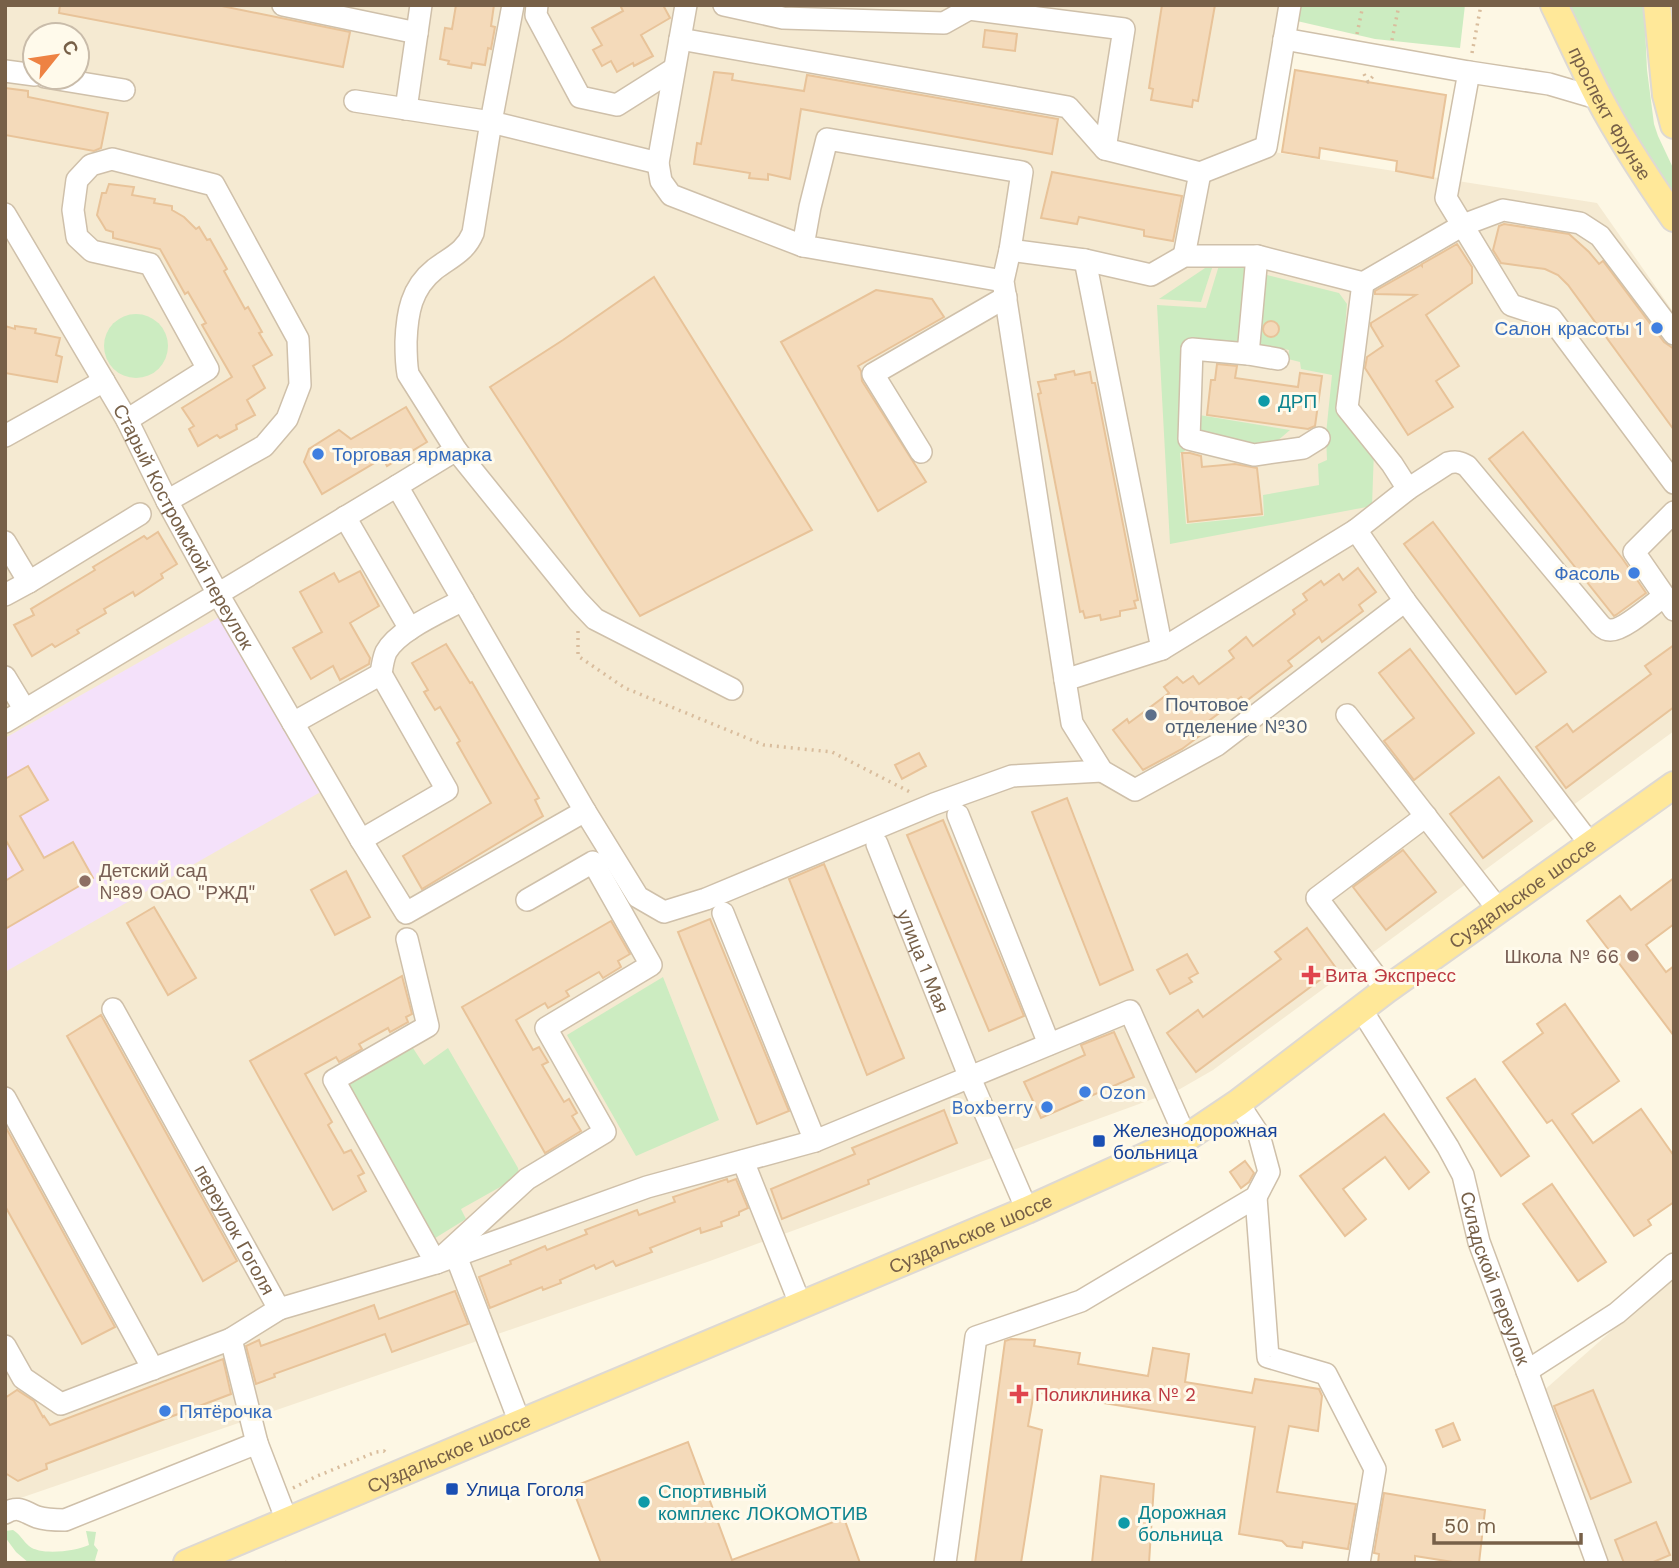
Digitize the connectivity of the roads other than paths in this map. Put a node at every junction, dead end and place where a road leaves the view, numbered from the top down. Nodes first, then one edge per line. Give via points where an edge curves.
1 (283, 5) edge
2 (421, 5) edge
3 (513, 5) edge
4 (537, 5) edge
5 (686, 5) edge
6 (724, 5) edge
7 (1290, 5) edge
8 (1554, 5) edge
9 (1657, 5) edge
10 (969, 7) edge
11 (417, 33) junction
12 (680, 39) junction
13 (1284, 39) junction
14 (674, 69) junction
15 (1469, 72) junction
16 (91, 85) edge
17 (124, 90) dead end
18 (1670, 95) edge
19 (1600, 99) junction
20 (355, 101) dead end
21 (406, 109) junction
22 (491, 122) junction
23 (1674, 125) edge
24 (1105, 149) junction
25 (658, 163) junction
26 (1200, 173) junction
27 (5, 214) edge
28 (1674, 218) edge
29 (1463, 225) junction
30 (803, 247) junction
31 (1010, 250) junction
32 (1184, 256) junction
33 (1257, 256) junction
34 (1085, 260) junction
35 (1363, 283) junction
36 (1005, 289) junction
37 (1674, 334) edge
38 (1248, 354) junction
39 (1278, 359) dead end
40 (104, 380) junction
41 (127, 420) junction
42 (5, 436) edge
43 (1319, 438) dead end
44 (456, 450) junction
45 (921, 452) dead end
46 (1674, 483) edge
47 (397, 486) junction
48 (1408, 489) junction
49 (167, 501) junction
50 (1674, 512) edge
51 (140, 514) dead end
52 (345, 517) junction
53 (1356, 530) junction
54 (5, 542) edge
55 (29, 582) junction
56 (218, 594) junction
57 (5, 595) edge
58 (463, 600) junction
59 (1405, 601) junction
60 (1669, 603) edge
61 (410, 629) junction
62 (1162, 649) junction
63 (381, 674) junction
64 (5, 677) edge
65 (1065, 680) junction
66 (732, 689) dead end
67 (25, 710) junction
68 (1348, 715) dead end
69 (5, 722) edge
70 (293, 723) junction
71 (1102, 771) junction
72 (1674, 785) edge
73 (585, 811) junction
74 (958, 815) dead end
75 (1426, 816) junction
76 (361, 840) junction
77 (877, 844) dead end
78 (1590, 844) junction
79 (527, 900) dead end
80 (1498, 909) junction
81 (723, 914) dead end
82 (407, 939) dead end
83 (1386, 990) junction
84 (113, 1009) dead end
85 (1361, 1009) junction
86 (1049, 1044) junction
87 (970, 1078) junction
88 (5, 1098) edge
89 (1238, 1103) junction
90 (1186, 1138) junction
91 (815, 1141) junction
92 (743, 1161) junction
93 (1256, 1197) junction
94 (1027, 1210) junction
95 (456, 1256) junction
96 (436, 1264) junction
97 (1674, 1264) edge
98 (801, 1307) junction
99 (279, 1309) junction
100 (231, 1339) junction
101 (5, 1346) edge
102 (153, 1369) junction
103 (1527, 1371) junction
104 (520, 1423) junction
105 (257, 1443) junction
106 (282, 1508) junction
107 (5, 1513) edge
108 (193, 1560) edge
109 (173, 1563) edge
110 (945, 1563) edge
111 (1359, 1563) edge
112 (1597, 1563) edge

1 - 11 street
2 - 11 street
3 - 22 street
4 - 14 street via 536,15 580,97 617,105
5 - 12 street
6 - 10 street via 783,18 944,23
7 - 13 street
8 - 19 main road, проспект Фрунзе
9 - 18 main road
10 - 24 street via 1124,29
11 - 21 street
12 - 14 street
12 - 24 street via 1068,107
13 - 15 street
13 - 26 street via 1266,147
14 - 25 street
15 - 19 street via 1549,84
15 - 29 street via 1446,198
16 - 17 street
18 - 23 main road
19 - 28 main road, проспект Фрунзе
20 - 21 street
21 - 22 street
22 - 25 street
22 - 44 street via 469,243 423,281 407,320 408,374
24 - 26 street
25 - 30 street via 661,181 671,195
26 - 32 street
27 - 40 street, Старый Костромской переулок
29 - 35 street
29 - 37 street via 1503,210 1580,223 1600,236
29 - 46 street via 1511,305 1551,318
30 - 31 street via 827,139 1022,172
30 - 36 street
31 - 34 street
31 - 36 street
32 - 33 street
32 - 34 street via 1151,275
33 - 35 street
33 - 38 street
34 - 62 street
35 - 48 street via 1347,408
36 - 45 street via 873,374
36 - 65 street
38 - 39 street
38 - 43 street via 1192,349 1188,439 1254,455 1303,448
40 - 41 street, Старый Костромской переулок
40 - 42 street
41 - 49 street, Старый Костромской переулок
41 - 49 street via 208,369 150,264 92,251 76,237 77,180 91,165 112,159 214,185 298,339 300,385 287,419 264,446
44 - 47 street
44 - 66 street via 595,619
47 - 52 street
47 - 58 street
48 - 53 street
48 - 60 street via 1448,463 1467,466 1605,629 1622,626
49 - 56 street, Старый Костромской переулок
50 - 60 street via 1634,552
51 - 55 street
52 - 56 street
52 - 61 street
53 - 59 street
53 - 62 street
54 - 55 street
55 - 57 street
56 - 67 street
56 - 70 street, Старый Костромской переулок
58 - 61 street
58 - 73 street
59 - 71 street via 1217,745 1135,790
59 - 78 street
61 - 63 street via 387,650
62 - 65 street
63 - 70 street
63 - 76 street via 447,790
64 - 67 street
65 - 71 street via 1072,723
67 - 69 street
68 - 75 street
70 - 76 street, Старый Костромской переулок
71 - 73 street via 1012,776 664,912 638,897
72 - 78 main road, Суздальское шоссе
73 - 76 street, Старый Костромской переулок via 406,913
74 - 86 street
75 - 80 street
75 - 83 street via 1317,898
77 - 87 street, улица 1 Мая
78 - 80 main road, Суздальское шоссе
79 - 96 street via 593,862 651,965 546,1028 605,1132 527,1179
80 - 83 main road, Суздальское шоссе
81 - 91 street
82 - 96 street via 428,1026 334,1080
83 - 85 main road, Суздальское шоссе
84 - 99 street, переулок Гоголя
85 - 89 main road, Суздальское шоссе
85 - 103 street, Складской переулок via 1463,1175 1479,1242
86 - 87 street
86 - 90 street via 1130,1011
87 - 91 street
87 - 94 street, улица 1 Мая
88 - 102 street
89 - 90 main road, Суздальское шоссе
89 - 93 street via 1259,1135 1269,1172
90 - 94 main road, Суздальское шоссе
91 - 92 street
92 - 95 street via 647,1187
92 - 98 street
93 - 110 street via 1081,1301 976,1338
93 - 111 street via 1268,1357 1326,1374 1375,1469
94 - 98 main road, Суздальское шоссе
95 - 96 street
95 - 104 street
96 - 99 street
97 - 103 street via 1617,1313
98 - 104 main road, Суздальское шоссе
99 - 100 street, переулок Гоголя
100 - 102 street, переулок Гоголя
100 - 105 street
101 - 102 street, переулок Гоголя via 23,1378 61,1404
103 - 112 street, Складской переулок
104 - 106 main road, Суздальское шоссе
105 - 106 street
105 - 107 street via 65,1520 52,1521 16,1508
106 - 108 main road, Суздальское шоссе
108 - 109 main road, Суздальское шоссе

